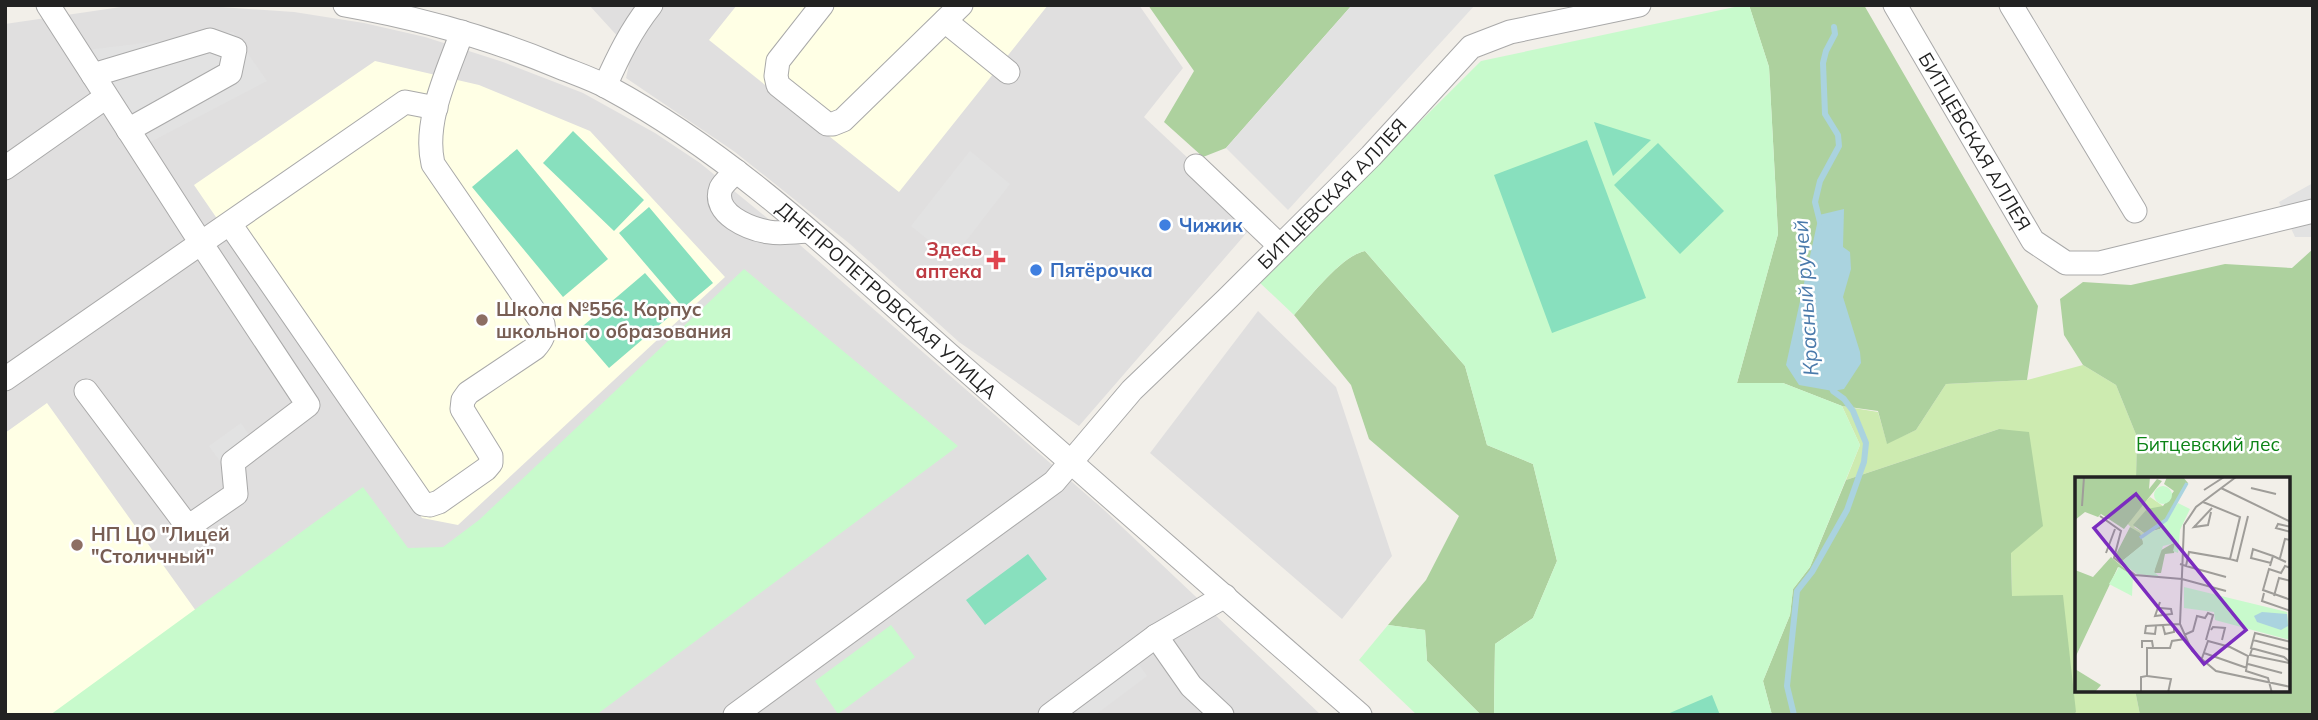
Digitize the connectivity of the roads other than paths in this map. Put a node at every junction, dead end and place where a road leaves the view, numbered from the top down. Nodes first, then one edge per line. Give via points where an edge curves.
1 (48, 5) edge
2 (345, 5) edge
3 (822, 5) edge
4 (1639, 5) edge
5 (1895, 5) edge
6 (2011, 5) edge
7 (638, 10) edge
8 (404, 11) edge
9 (953, 13) edge
10 (462, 32) junction
11 (1008, 72) dead end
12 (93, 75) junction
13 (605, 86) junction
14 (106, 97) junction
15 (436, 108) junction
16 (128, 130) junction
17 (1196, 166) dead end
18 (5, 168) edge
19 (736, 171) junction
20 (2135, 211) dead end
21 (2313, 211) edge
22 (230, 224) junction
23 (808, 231) junction
24 (201, 243) junction
25 (1280, 246) junction
26 (323, 359) junction
27 (5, 379) edge
28 (292, 380) junction
29 (86, 391) dead end
30 (1070, 462) junction
31 (1224, 596) junction
32 (1156, 636) junction
33 (735, 715) edge
34 (1050, 715) edge
35 (1222, 715) edge
36 (1360, 715) edge

1 - 12 street
2 - 8 street, ДНЕПРОПЕТРОВСКАЯ УЛИЦА
3 - 9 street via 778,61 776,76 778,85 827,124 843,120
4 - 25 street, БИТЦЕВСКАЯ АЛЛЕЯ via 1510,33 1471,47
5 - 21 street, БИТЦЕВСКАЯ АЛЛЕЯ via 2033,241 2066,263 2100,263
6 - 20 street
7 - 13 street
8 - 10 street, ДНЕПРОПЕТРОВСКАЯ УЛИЦА
9 - 11 street
10 - 13 street, ДНЕПРОПЕТРОВСКАЯ УЛИЦА
10 - 15 street
12 - 14 street
12 - 16 street via 210,40 235,50 230,73
13 - 19 street, ДНЕПРОПЕТРОВСКАЯ УЛИЦА via 653,112
14 - 16 street
14 - 18 street
15 - 22 street via 405,103
15 - 26 street via 429,136 433,164 543,324 542,340 535,348 463,400 462,409 489,451 491,463 439,502 423,503
16 - 24 street
17 - 25 street
19 - 23 street, ДНЕПРОПЕТРОВСКАЯ УЛИЦА
19 - 23 street via 721,188 726,212 742,224 770,233
22 - 24 street
22 - 26 street
23 - 30 street, ДНЕПРОПЕТРОВСКАЯ УЛИЦА
24 - 27 street
24 - 28 street
25 - 30 street, БИТЦЕВСКАЯ АЛЛЕЯ via 1132,390
26 - 28 street
28 - 29 street via 308,405 233,462 236,494 188,527
30 - 31 street, ДНЕПРОПЕТРОВСКАЯ УЛИЦА
30 - 33 street, БИТЦЕВСКАЯ АЛЛЕЯ via 1054,482
31 - 32 street
31 - 36 street, ДНЕПРОПЕТРОВСКАЯ УЛИЦА
32 - 34 street
32 - 35 street via 1191,685

